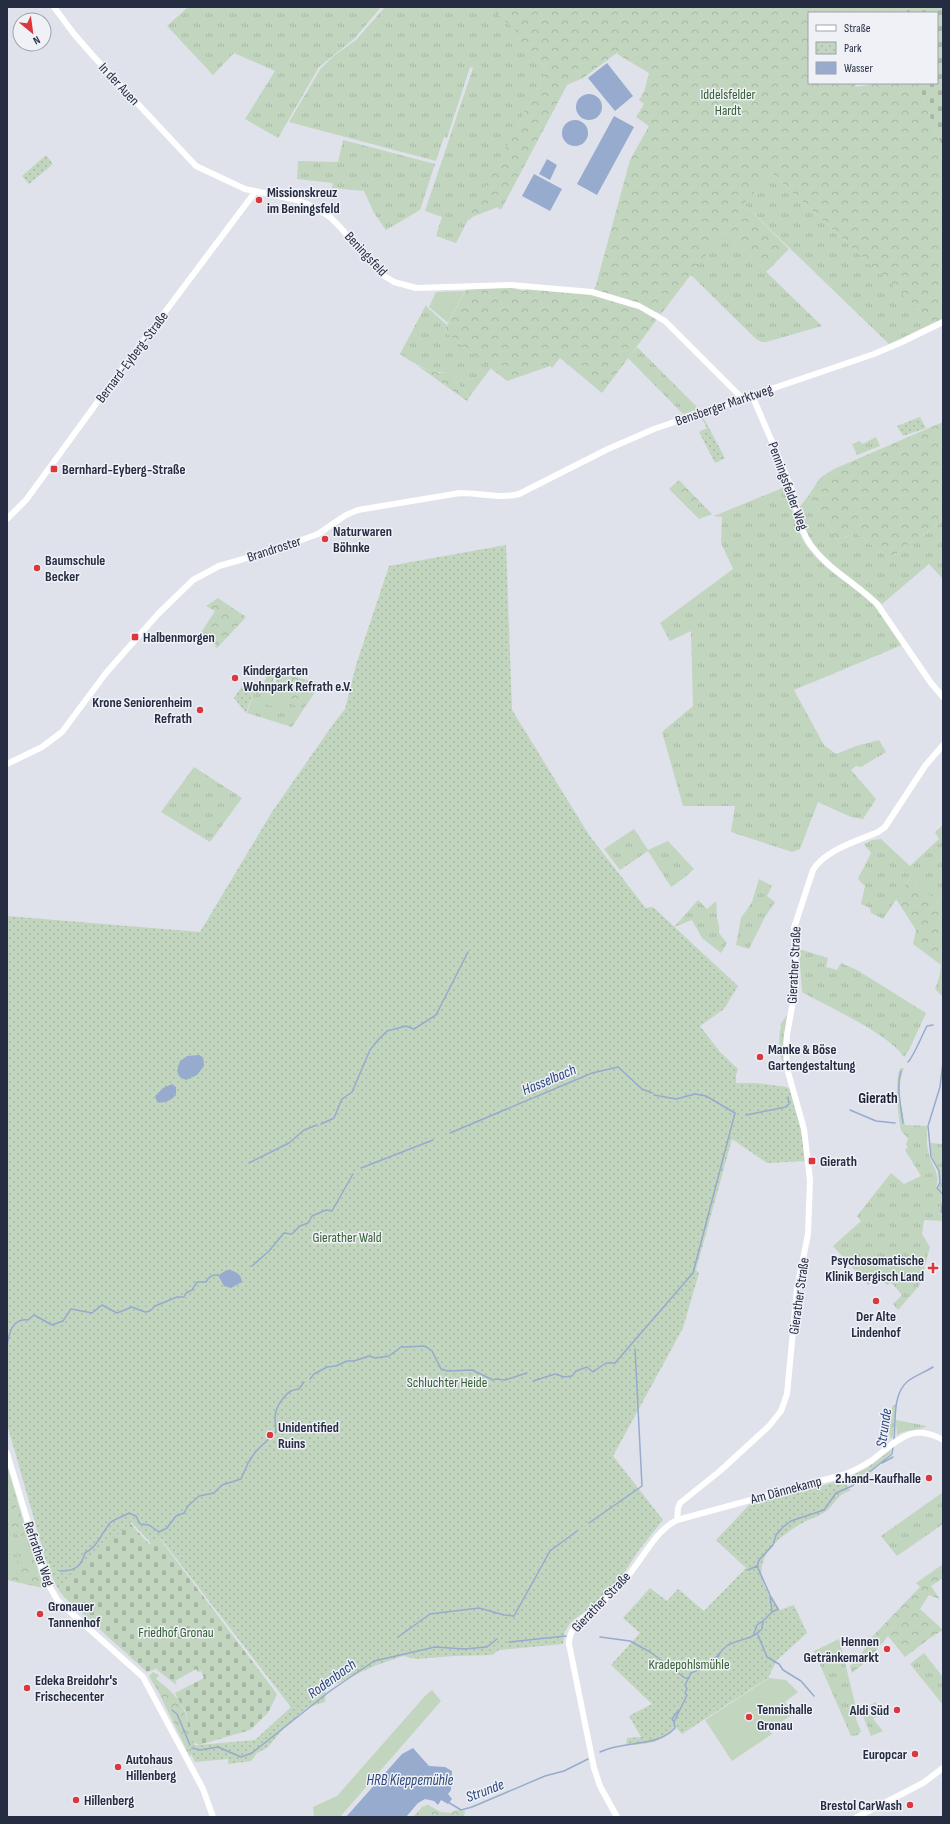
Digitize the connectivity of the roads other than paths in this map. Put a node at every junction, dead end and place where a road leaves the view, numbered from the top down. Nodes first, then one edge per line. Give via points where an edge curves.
1 (54, 7) edge
2 (188, 158) joint
3 (255, 192) junction
4 (943, 322) edge
5 (752, 395) junction
6 (742, 398) junction
7 (510, 496) joint
8 (7, 519) edge
9 (943, 697) edge
10 (943, 745) edge
11 (7, 764) edge
12 (943, 1440) edge
13 (7, 1453) edge
14 (677, 1520) junction
15 (943, 1768) edge
16 (213, 1817) edge
17 (617, 1817) edge
18 (857, 1817) edge

1 - 2 street, In der Auen via 95,58
2 - 3 street, Beningsfeld via 202,169
3 - 6 street, Beningsfeld via 297,200 323,212 340,227 372,264 396,283 429,289 511,285 594,292 639,306 664,321
3 - 8 street, Bernard-Eyberg-Straße via 26,500
4 - 5 street, Bensberger Marktweg via 892,347
5 - 6 street, Bensberger Marktweg
5 - 9 street, Penningsfelder Weg via 791,489 801,527 809,543 829,566 877,604
6 - 7 street, Bensberger Marktweg via 640,435
7 - 11 street, Brandroster via 460,493 358,510 314,536 219,566 198,576 173,598 106,673 62,732 42,747
10 - 14 street, Gierather Straße via 925,766 885,827 826,856 813,870 794,928 796,984 786,1054 788,1072 804,1129 810,1180 808,1234 797,1289 787,1394 780,1411 769,1426 680,1503
12 - 14 street, Am Dännekamp via 932,1435 908,1434 846,1474
13 - 16 street, Refrather Weg via 48,1586 58,1601 143,1677 203,1789
14 - 17 street, Gierather Straße via 662,1530 631,1572 607,1598 575,1625 569,1639 596,1776
15 - 18 street via 923,1783

